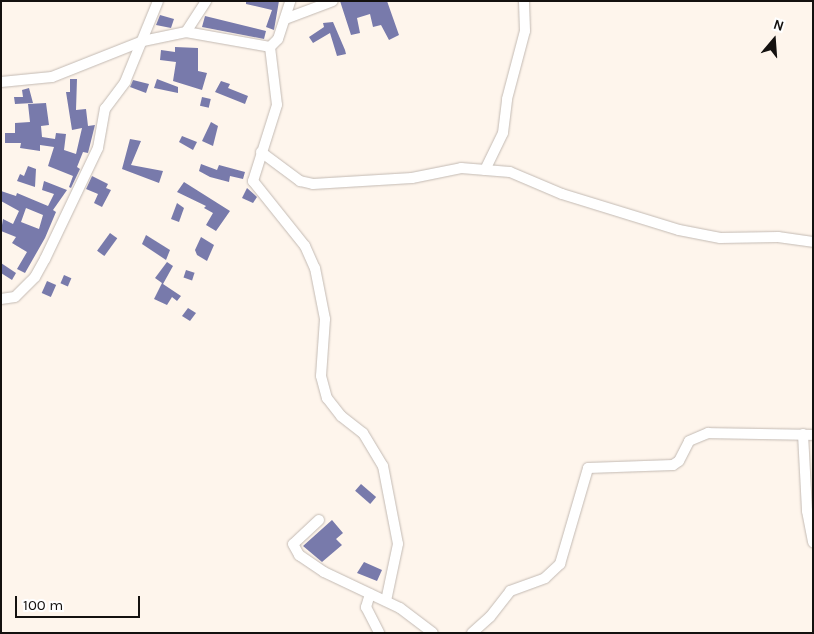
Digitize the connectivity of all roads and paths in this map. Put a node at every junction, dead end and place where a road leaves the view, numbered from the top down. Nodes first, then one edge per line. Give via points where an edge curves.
1 (158, 1) edge
2 (206, 1) edge
3 (290, 1) edge
4 (333, 1) edge
5 (524, 1) edge
6 (285, 19) junction
7 (186, 32) junction
8 (143, 41) junction
9 (270, 47) junction
10 (1, 82) edge
11 (261, 152) junction
12 (485, 170) junction
13 (813, 242) edge
14 (1, 299) edge
15 (808, 434) edge
16 (319, 520) dead end
17 (813, 542) edge
18 (370, 594) junction
19 (386, 601) junction
20 (379, 633) edge
21 (432, 633) edge
22 (472, 633) edge

1 - 8 street
2 - 7 street
3 - 6 street
4 - 6 street
5 - 12 street via 525,31 507,99 503,133
6 - 9 street via 278,39
7 - 8 street
7 - 9 street
8 - 10 street via 52,77
8 - 14 street via 125,82 105,110 98,148 45,259 35,277 15,297
9 - 11 street via 277,105
11 - 12 street via 300,181 313,184 412,178 461,168
11 - 19 street via 253,181 300,239 315,268 325,319 321,376 327,398 341,416 363,433 383,466 398,544
12 - 13 street via 510,172 579,200 679,230 720,238 778,237
15 - 17 street via 807,511
15 - 22 street via 708,433 689,441 679,461 673,465 588,468 560,564 545,578 510,591 490,618
16 - 18 street via 297,538 294,550 308,562
18 - 19 street
18 - 20 street via 366,607
19 - 21 street

